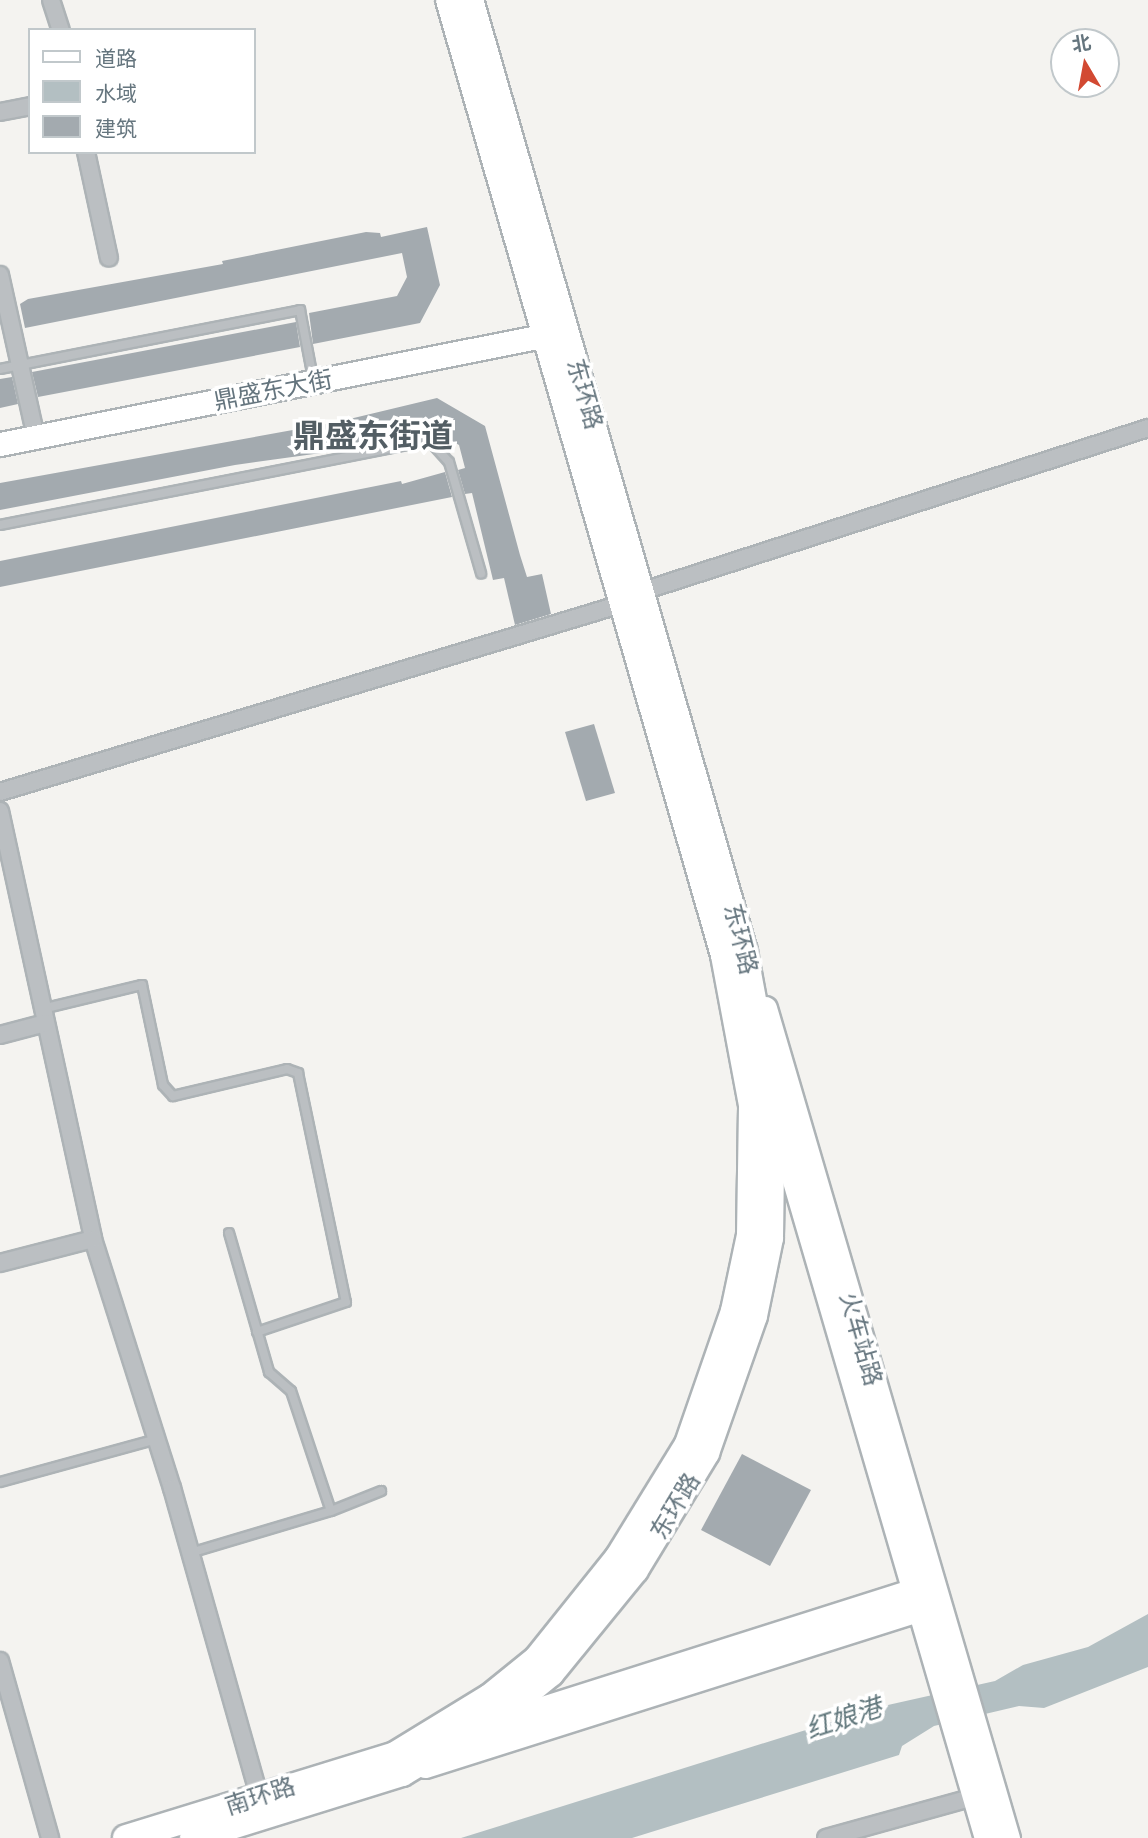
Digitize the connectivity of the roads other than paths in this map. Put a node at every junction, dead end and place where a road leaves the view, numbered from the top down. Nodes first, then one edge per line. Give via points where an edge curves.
1 (51, 0) edge
2 (449, 0) edge
3 (470, 0) edge
4 (60, 28) edge
5 (28, 106) edge
6 (0, 112) edge
7 (86, 154) edge
8 (109, 258) dead end
9 (1, 284) edge
10 (547, 335) junction
11 (20, 365) junction
12 (0, 369) edge
13 (314, 382) junction
14 (1148, 428) edge
15 (36, 437) junction
16 (0, 444) edge
17 (0, 525) edge
18 (481, 573) dead end
19 (634, 597) junction
20 (0, 792) edge
21 (0, 811) edge
22 (706, 842) junction
23 (44, 1016) junction
24 (0, 1035) edge
25 (772, 1108) junction
26 (229, 1233) dead end
27 (93, 1239) junction
28 (0, 1263) edge
29 (257, 1332) junction
30 (156, 1440) junction
31 (0, 1482) edge
32 (381, 1490) dead end
33 (331, 1511) junction
34 (190, 1553) junction
35 (926, 1597) junction
36 (0, 1661) edge
37 (480, 1728) junction
38 (965, 1729) junction
39 (398, 1764) junction
40 (258, 1796) junction
41 (974, 1797) junction
42 (50, 1838) edge
43 (127, 1838) edge
44 (193, 1838) edge
45 (826, 1838) edge
46 (986, 1838) edge
47 (1008, 1838) edge

1 - 4 street
2 - 10 main road, 东环路
3 - 19 main road, 东环路
5 - 6 street
7 - 8 street
9 - 11 street
10 - 13 main road, 鼎盛东大街
10 - 19 main road, 东环路
11 - 12 lane
11 - 13 lane via 300,310
11 - 15 street
13 - 15 main road, 鼎盛东大街
14 - 19 street
15 - 16 main road, 鼎盛东大街
17 - 18 lane via 430,441 449,462
19 - 20 street
19 - 22 main road, 东环路
21 - 23 street
22 - 25 main road, 东环路 via 758,1016
22 - 35 main road, 火车站路
22 - 39 main road, 东环路 via 738,1019 754,1154 750,1235 734,1311 708,1394 688,1444 646,1518 569,1622 507,1685
23 - 24 street
23 - 27 street
23 - 29 lane via 142,985 163,1084 173,1096 287,1069 298,1073 346,1302
25 - 35 main road, 火车站路
25 - 37 main road, 东环路 via 770,1238 754,1317 706,1453 663,1529 585,1635 535,1688
26 - 29 lane
27 - 28 street
27 - 30 street
29 - 33 lane via 269,1372 291,1391
30 - 31 lane
30 - 34 street
32 - 33 lane
33 - 34 lane
34 - 40 street
35 - 37 main road
35 - 38 main road, 火车站路
35 - 39 main road
36 - 42 street
37 - 39 main road, 东环路
38 - 41 main road, 火车站路
38 - 47 main road, 火车站路
39 - 40 main road, 南环路
39 - 44 main road, 南环路
40 - 43 main road, 南环路
41 - 45 street
41 - 46 main road, 火车站路

